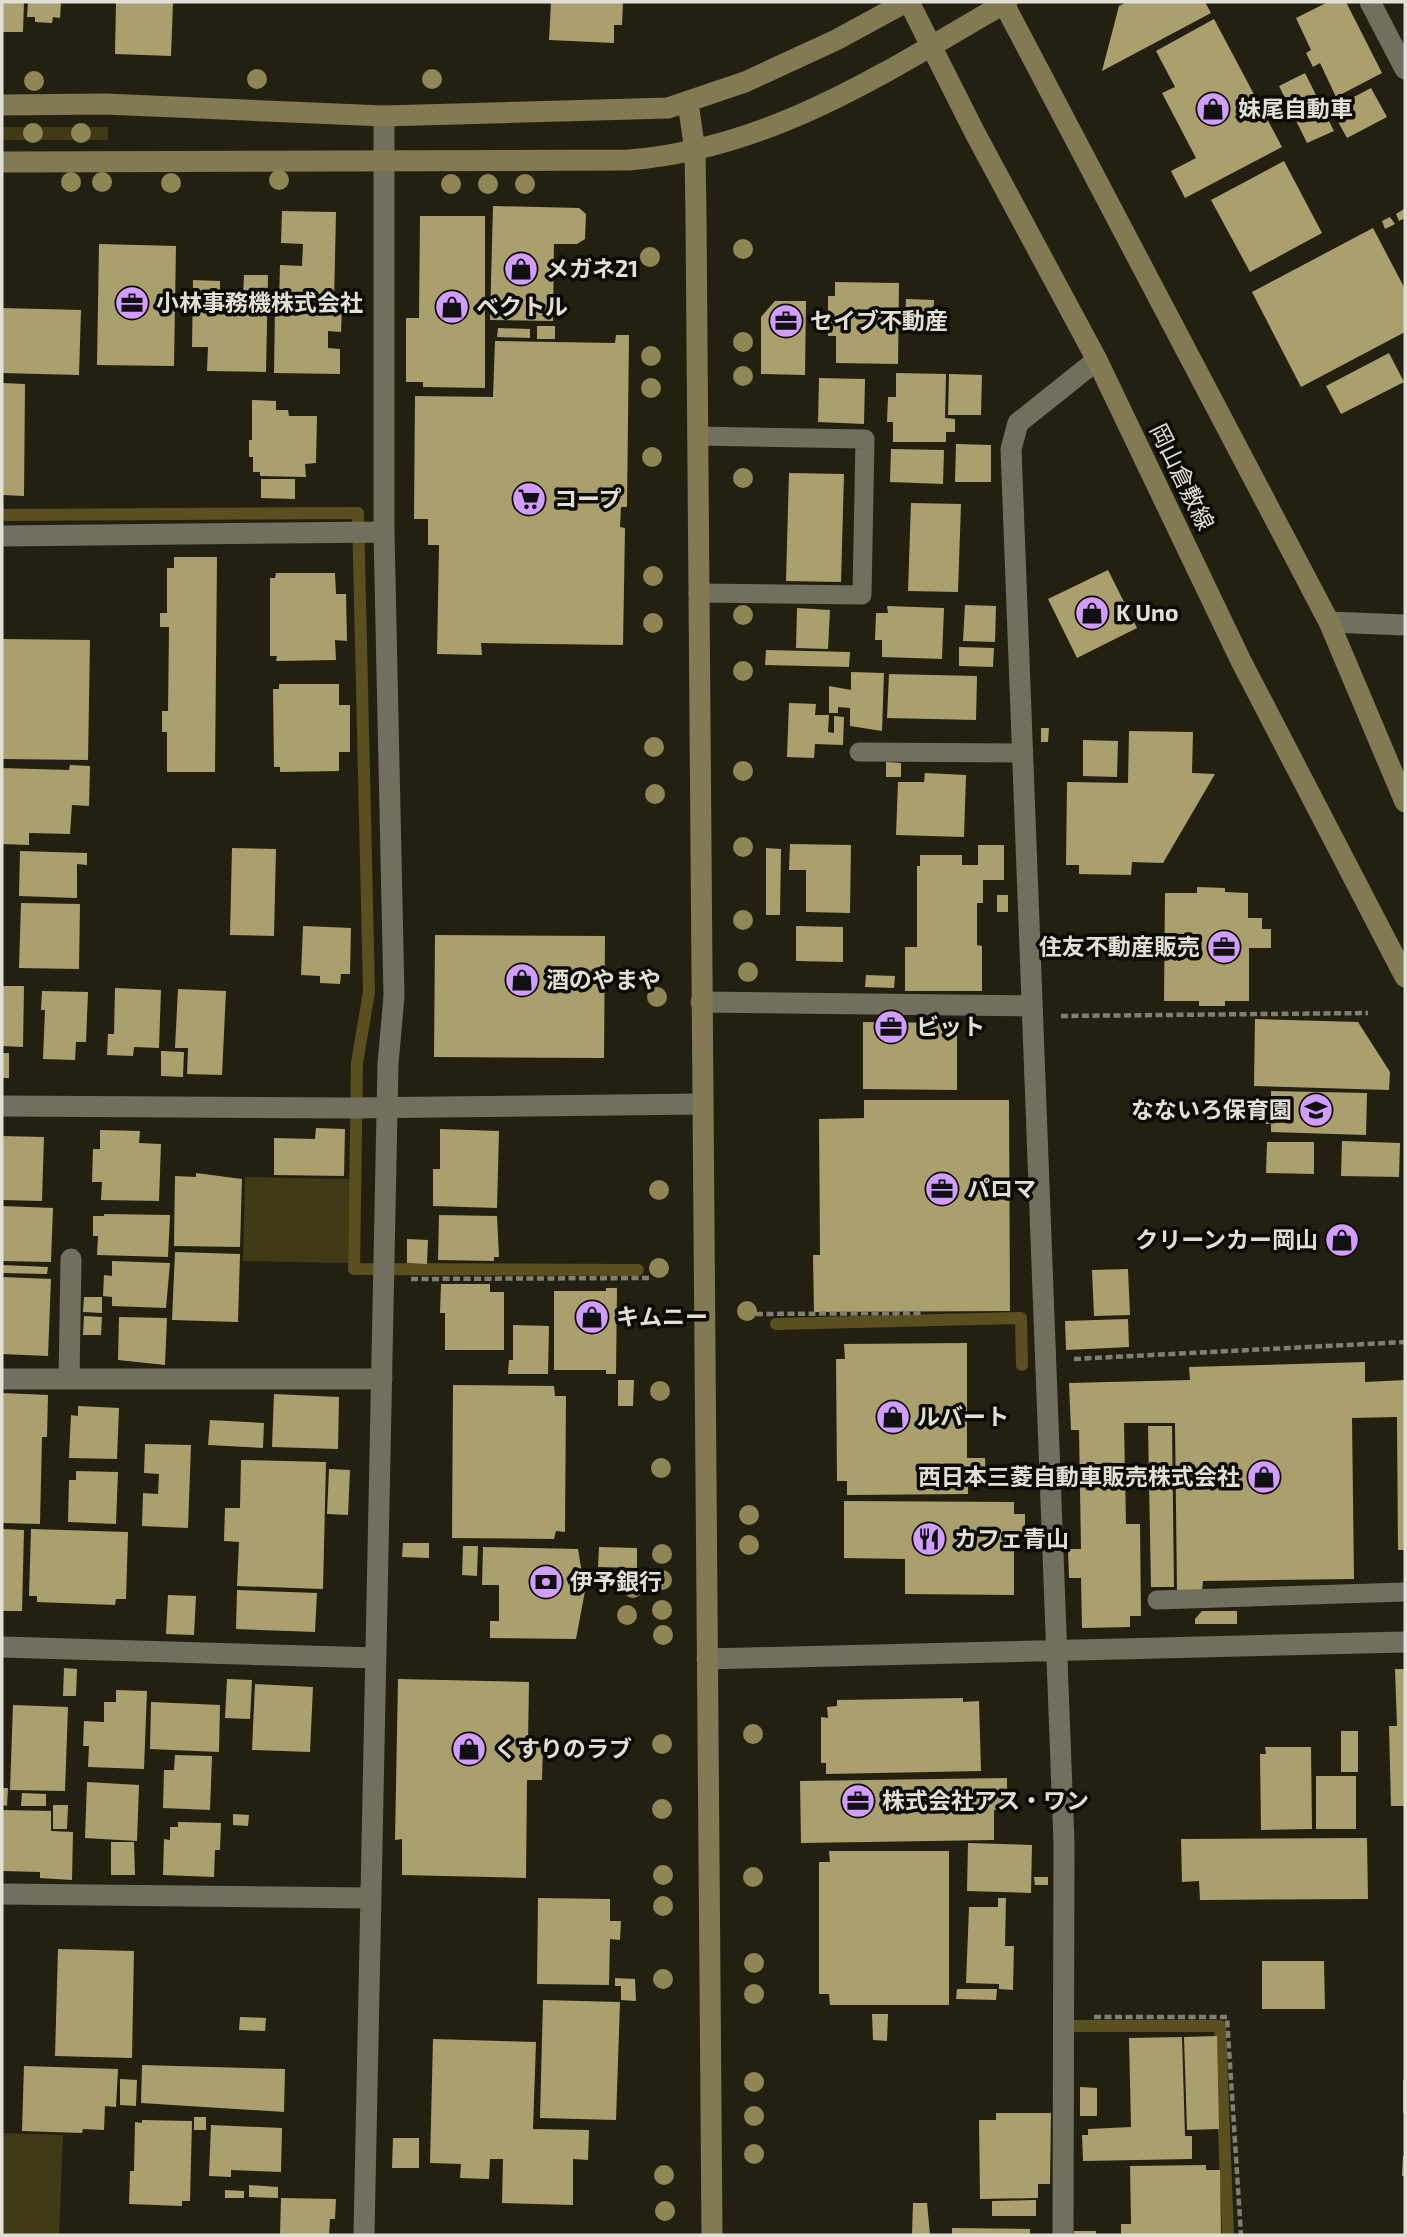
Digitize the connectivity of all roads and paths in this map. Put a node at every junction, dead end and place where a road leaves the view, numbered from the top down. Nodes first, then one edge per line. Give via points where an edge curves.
1 (908, 2) edge
2 (1005, 2) edge
3 (1370, 2) edge
4 (931, 46) junction
5 (1405, 69) edge
6 (688, 103) junction
7 (2, 105) edge
8 (384, 116) junction
9 (695, 151) junction
10 (384, 161) junction
11 (2, 162) edge
12 (1097, 360) junction
13 (697, 436) junction
14 (367, 532) junction
15 (2, 536) edge
16 (698, 593) junction
17 (1329, 622) junction
18 (1405, 625) edge
19 (859, 752) dead end
20 (1022, 753) junction
21 (1405, 802) edge
22 (1405, 977) edge
23 (701, 1002) junction
24 (1032, 1011) junction
25 (1368, 1013) dead end
26 (701, 1104) junction
27 (2, 1106) edge
28 (368, 1108) junction
29 (71, 1259) dead end
30 (385, 1273) junction
31 (652, 1278) dead end
32 (921, 1313) dead end
33 (756, 1314) dead end
34 (1405, 1342) edge
35 (1045, 1360) junction
36 (2, 1378) edge
37 (69, 1379) junction
38 (382, 1379) junction
39 (1405, 1592) edge
40 (1157, 1600) dead end
41 (1405, 1642) edge
42 (2, 1647) edge
43 (1055, 1649) junction
44 (376, 1658) junction
45 (707, 1659) junction
46 (2, 1894) edge
47 (371, 1898) junction
48 (1065, 2017) junction
49 (364, 2235) edge
50 (712, 2235) edge
51 (1063, 2235) edge
52 (1241, 2235) edge

1 - 4 street, 岡山倉敷線
1 - 6 street via 824,46
2 - 4 street
2 - 17 street via 1048,93
3 - 5 street
4 - 9 street via 801,116
4 - 12 street, 岡山倉敷線
6 - 8 street via 639,111
6 - 9 street
7 - 8 street via 104,104
8 - 10 street
9 - 10 street via 629,160
9 - 13 street
10 - 11 street
10 - 14 street
12 - 20 street via 1018,423 1011,449
12 - 22 street, 岡山倉敷線 via 1241,661
13 - 16 street
13 - 16 lane via 865,439 862,596
14 - 15 street
14 - 28 street via 394,996
16 - 23 street
17 - 18 street
17 - 21 street
19 - 20 lane
20 - 24 street
23 - 24 street
23 - 26 street
24 - 25 path
24 - 35 street
26 - 28 street
26 - 45 street
27 - 28 street
28 - 30 street
29 - 37 street
30 - 31 path
30 - 38 street
32 - 33 path
34 - 35 path
35 - 43 street
36 - 37 street
37 - 38 street
38 - 44 street
39 - 40 lane
41 - 43 street
42 - 44 street
43 - 45 street
43 - 48 street via 1064,1843
44 - 47 street
45 - 50 street
46 - 47 street
47 - 49 street
48 - 51 street
48 - 52 path via 1227,2017

